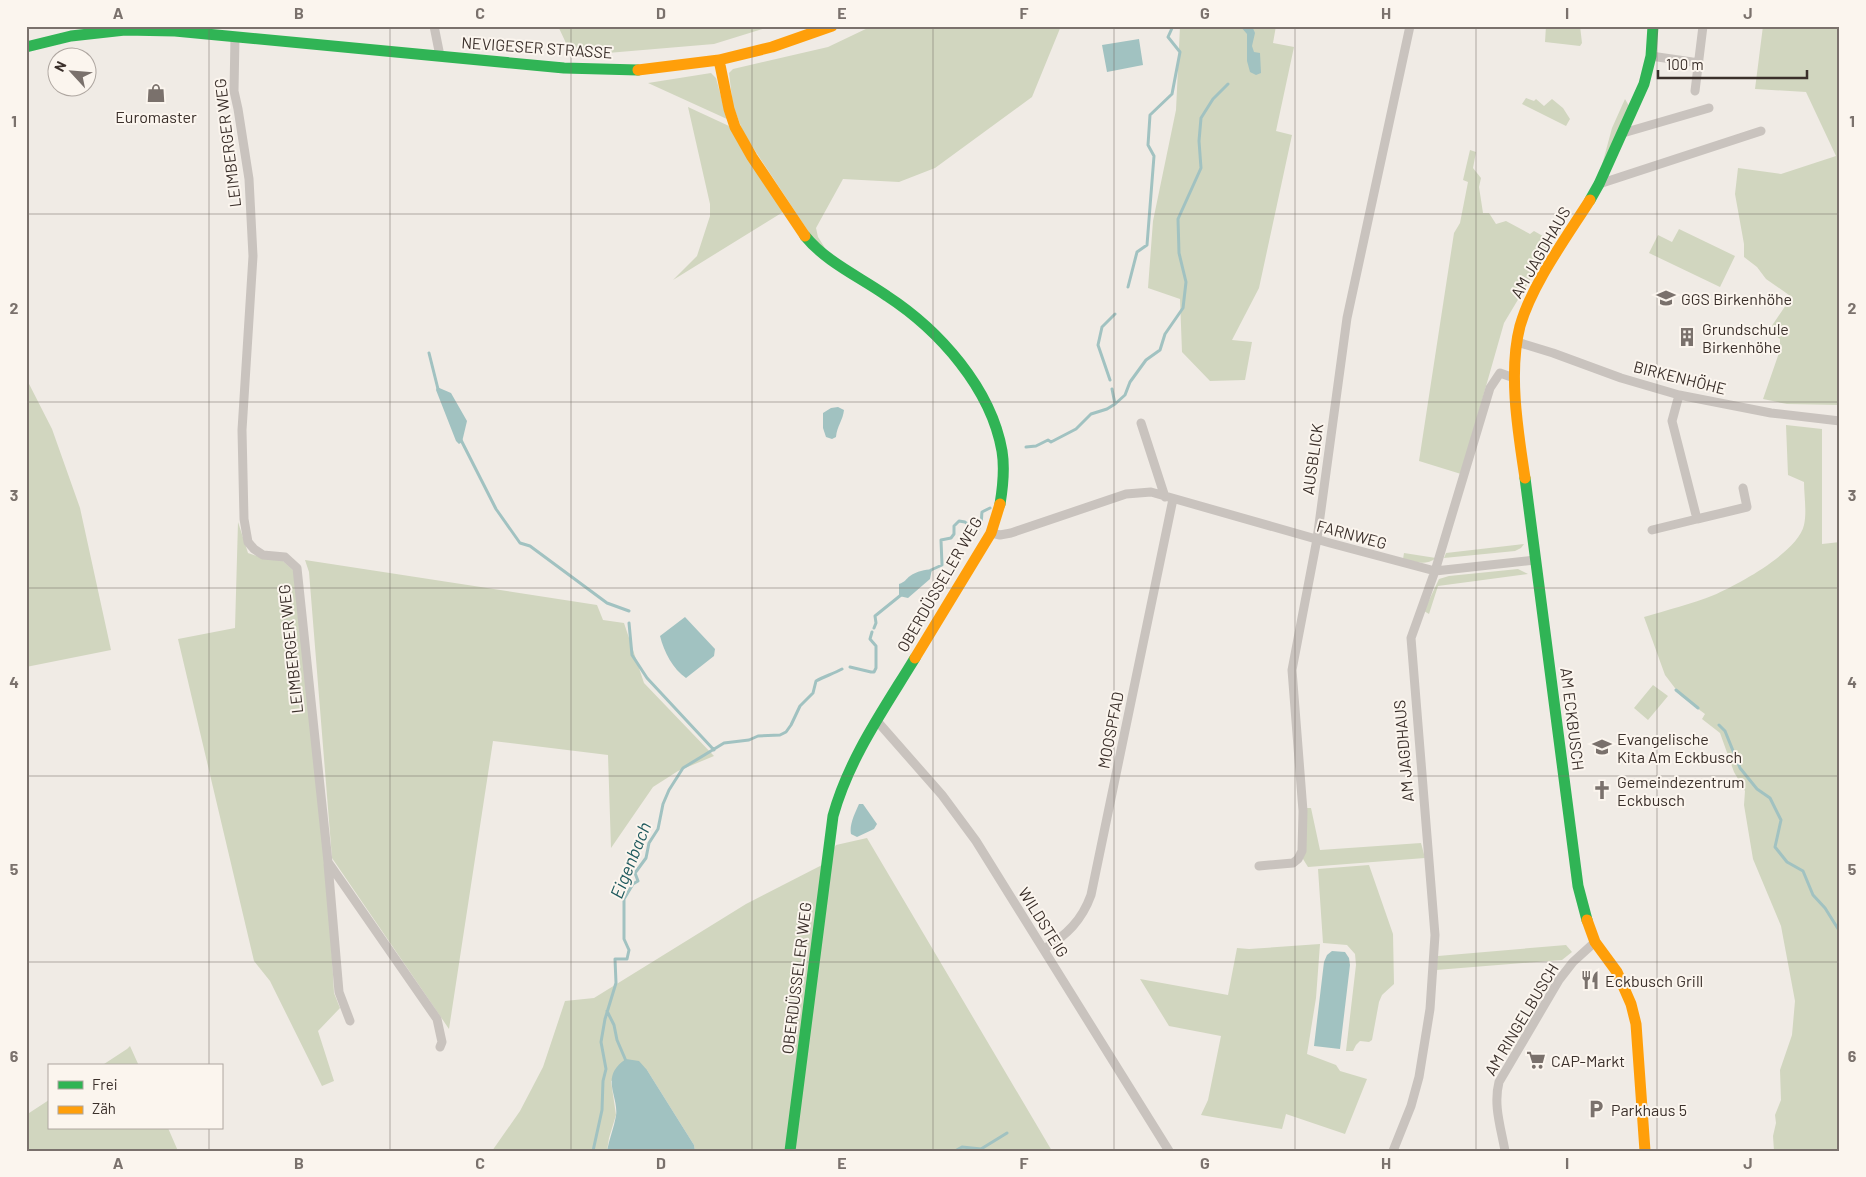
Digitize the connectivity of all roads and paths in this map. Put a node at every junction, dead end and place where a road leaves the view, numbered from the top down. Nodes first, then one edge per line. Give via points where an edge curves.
1 (434, 26) edge
2 (832, 26) edge
3 (1410, 26) edge
4 (1652, 26) edge
5 (1703, 26) edge
6 (235, 37) junction
7 (26, 47) edge
8 (440, 56) junction
9 (1651, 56) junction
10 (719, 60) junction
11 (1699, 63) junction
12 (1696, 91) dead end
13 (1709, 108) dead end
14 (1761, 131) dead end
15 (1623, 133) junction
16 (1599, 184) junction
17 (1517, 342) junction
18 (1514, 374) junction
19 (1679, 395) junction
20 (1840, 421) edge
21 (1141, 423) dead end
22 (1743, 488) dead end
23 (1169, 498) junction
24 (1697, 518) junction
25 (1652, 530) dead end
26 (991, 533) junction
27 (1316, 539) junction
28 (1535, 560) junction
29 (1435, 571) junction
30 (877, 721) junction
31 (328, 862) junction
32 (1259, 866) dead end
33 (1595, 942) junction
34 (1044, 949) junction
35 (350, 1021) dead end
36 (440, 1047) dead end
37 (790, 1151) edge
38 (1169, 1151) edge
39 (1393, 1151) edge
40 (1505, 1151) edge
41 (1645, 1151) edge

1 - 8 street
2 - 10 street, NEVIGESER STRASSE via 772,47
3 - 27 street, AUSBLICK via 1347,318
4 - 9 street, AM JAGDHAUS
5 - 11 street
6 - 7 street, NEVIGESER STRASSE via 125,30 71,36
6 - 8 street, NEVIGESER STRASSE
6 - 31 street, LEIMBERGER WEG via 234,91 249,179 253,256 242,430 244,519 248,542 254,550 263,556 285,557 297,568
8 - 10 street, NEVIGESER STRASSE via 564,68 638,70
9 - 11 street
9 - 15 street, AM JAGDHAUS via 1644,84
10 - 26 street, OBERDÜSSELER WEG via 727,104 741,138 809,240 832,260 910,312 936,335 984,401 1002,450 1004,465 1003,488
11 - 12 street
13 - 15 street
14 - 16 street
15 - 16 street, AM JAGDHAUS
16 - 17 street, AM JAGDHAUS via 1538,283 1526,309
17 - 18 street, AM JAGDHAUS
17 - 19 street, BIRKENHÖHE
18 - 28 street, AM ECKBUSCH
18 - 29 street, AM JAGDHAUS via 1500,373 1490,388
19 - 20 street, BIRKENHÖHE via 1771,414
19 - 24 street via 1672,422
21 - 23 street
22 - 24 street via 1747,507
23 - 26 street, FARNWEG via 1150,492 1126,494 1011,533
23 - 27 street, FARNWEG
23 - 34 street, MOOSPFAD via 1091,894 1073,928
24 - 25 street
26 - 30 street, OBERDÜSSELER WEG
27 - 29 street, FARNWEG
27 - 32 street, AUSBLICK via 1292,670 1303,811 1302,851 1293,863
28 - 29 street, FARNWEG
28 - 33 street, AM ECKBUSCH via 1578,886
29 - 39 street, AM JAGDHAUS via 1410,638 1435,935 1432,982 1419,1077
30 - 34 street, WILDSTEIG via 942,795 976,841
30 - 37 street, OBERDÜSSELER WEG via 845,778 831,826
31 - 35 street via 339,992
31 - 36 street, LEIMBERGER WEG via 437,1019 442,1042
33 - 40 street, AM RINGELBUSCH via 1559,980 1499,1082 1496,1092 1498,1116
33 - 41 street, AM ECKBUSCH via 1618,972 1630,999 1636,1024
34 - 38 street, WILDSTEIG

